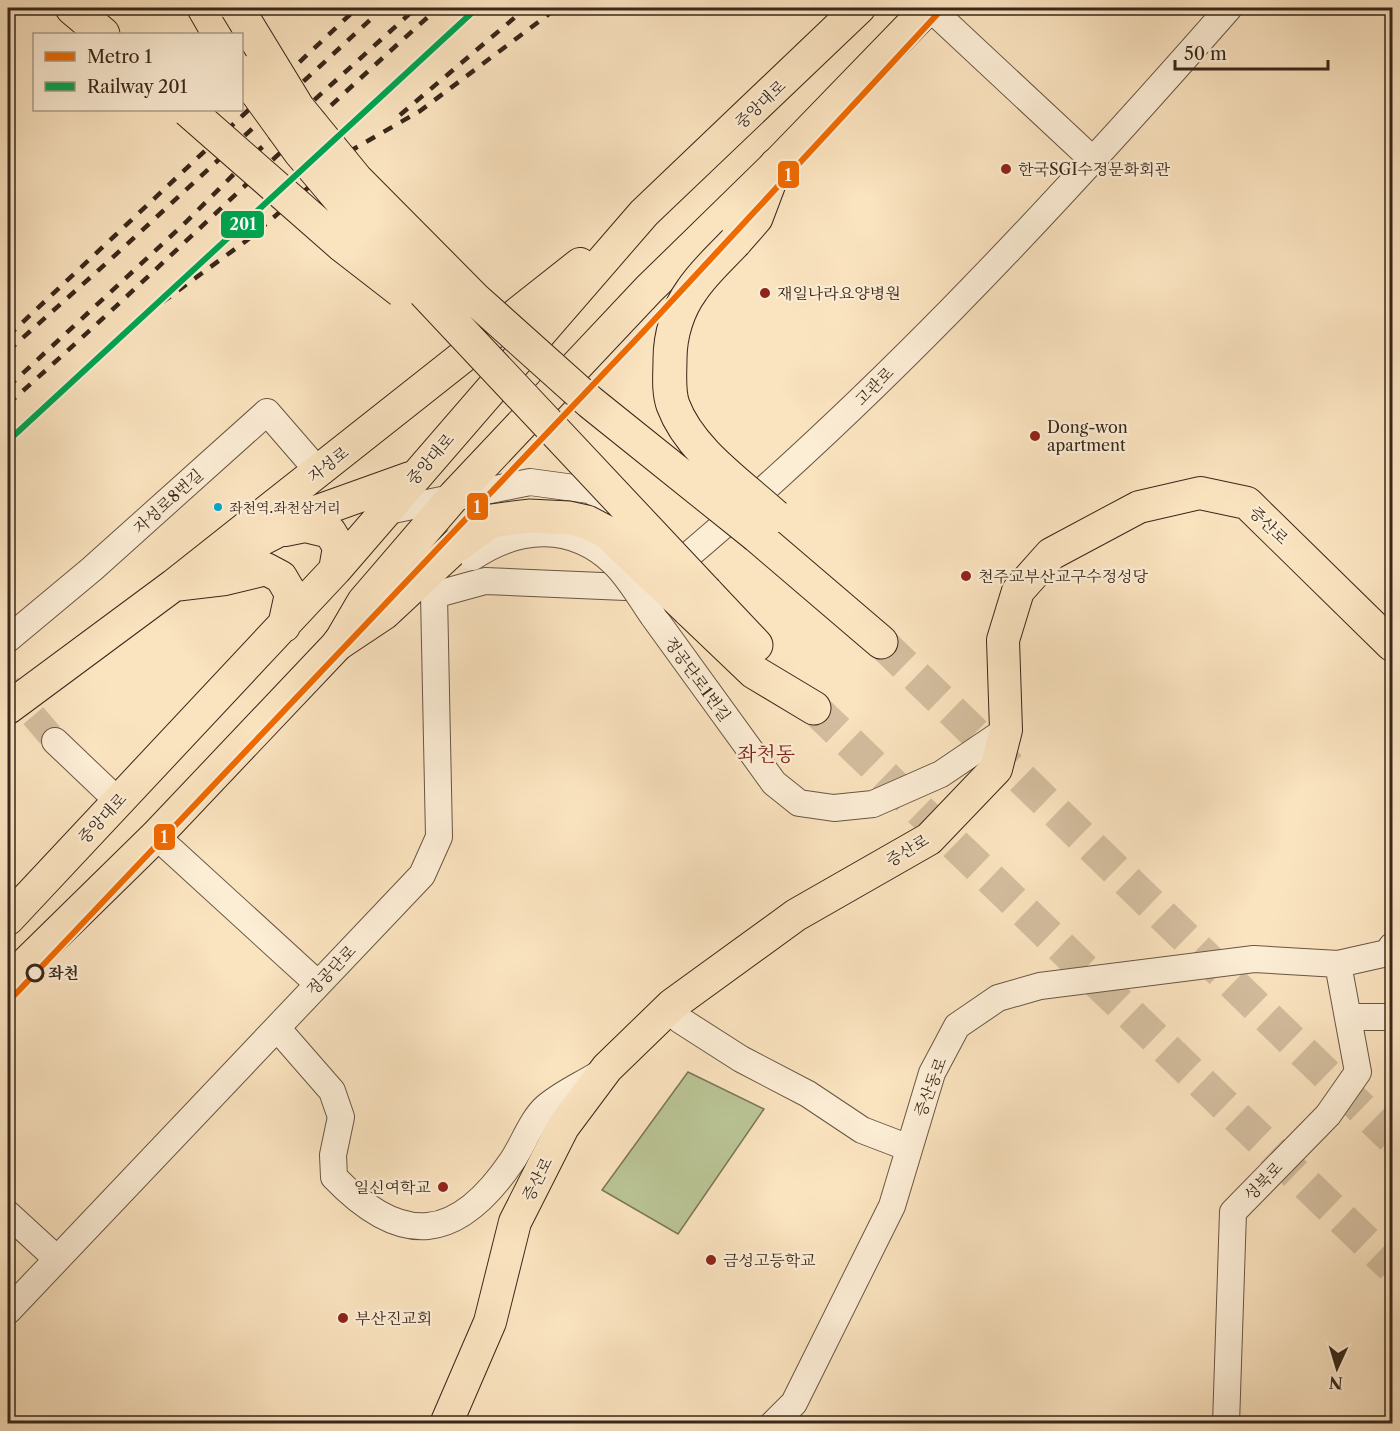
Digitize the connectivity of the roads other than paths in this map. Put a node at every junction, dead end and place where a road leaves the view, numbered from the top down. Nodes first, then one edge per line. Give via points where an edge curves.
1 (72, 8) edge
2 (204, 8) edge
3 (237, 8) edge
4 (859, 8) edge
5 (929, 8) edge
6 (1229, 8) edge
7 (101, 33) edge
8 (218, 33) edge
9 (243, 73) edge
10 (189, 111) edge
11 (1094, 161) junction
12 (776, 165) junction
13 (644, 213) junction
14 (486, 359) junction
15 (501, 447) junction
16 (318, 472) junction
17 (417, 475) junction
18 (454, 496) junction
19 (315, 512) junction
20 (383, 512) junction
21 (272, 521) junction
22 (766, 526) junction
23 (696, 549) junction
24 (464, 552) junction
25 (399, 559) junction
26 (335, 570) junction
27 (174, 585) junction
28 (434, 595) junction
29 (697, 601) junction
30 (384, 613) junction
31 (284, 626) junction
32 (871, 634) tunnel mouth
33 (8, 639) edge
34 (339, 643) junction
35 (1392, 643) edge
36 (8, 708) edge
37 (814, 708) tunnel mouth
38 (1006, 730) junction
39 (55, 741) tunnel mouth
40 (118, 801) junction
41 (156, 836) junction
42 (55, 868) junction
43 (8, 919) edge
44 (1392, 946) edge
45 (32, 956) junction
46 (1338, 964) junction
47 (8, 981) edge
48 (318, 984) junction
49 (672, 1005) junction
50 (1348, 1017) junction
51 (1392, 1017) edge
52 (277, 1028) junction
53 (607, 1068) junction
54 (909, 1148) junction
55 (8, 1214) edge
56 (57, 1259) junction
57 (8, 1311) edge
58 (446, 1424) edge
59 (773, 1424) edge
60 (1226, 1424) edge

1 - 7 highway
2 - 8 highway
3 - 22 highway, bridge via 298,108 364,187 475,299 590,402
4 - 13 main road, 중앙대로
5 - 11 street
5 - 12 main road
6 - 11 street, 고관로
9 - 14 highway, bridge via 344,204
10 - 14 highway, bridge via 343,246
11 - 23 street, 고관로 via 830,429
12 - 15 main road via 650,289
12 - 22 highway, bridge via 756,218 692,290 676,321 670,351 673,404 687,431 721,467
13 - 16 main road, 자성로
13 - 17 main road, 중앙대로
14 - 29 highway, bridge
15 - 17 main road
15 - 18 main road
16 - 21 main road, 자성로
16 - 33 street, 자성로8번길 via 267,412
17 - 19 main road
17 - 20 main road, 중앙대로
18 - 20 street
18 - 23 street via 530,482 590,489
18 - 25 main road
19 - 20 main road
19 - 21 main road
20 - 25 main road via 396,530
20 - 26 main road, 중앙대로
21 - 26 main road via 330,532 339,547
21 - 27 main road, 자성로
22 - 32 highway
23 - 28 street, 고관로 via 649,588 485,581
24 - 28 street, 정공단로1번길
24 - 29 highway, bridge via 491,521 529,516 569,518 608,533
24 - 30 highway
24 - 38 street, 정공단로1번길, bridge via 533,532 579,539 615,563 774,783 800,803 834,808 873,804 941,774
25 - 34 main road via 363,602
26 - 31 main road, 중앙대로
27 - 31 main road via 267,570 281,577 291,594
27 - 36 main road, 자성로
28 - 30 street via 410,610
28 - 48 street, 정공단로 via 439,837 422,875
29 - 37 highway
30 - 34 highway
31 - 40 main road, 중앙대로
34 - 41 main road
35 - 38 main road, 증산로 via 1247,503 1200,493 1139,507 1051,554 1018,591 1003,640
38 - 49 main road, 증산로 via 996,769 929,839 796,915
39 - 40 street
40 - 42 main road, 중앙대로
41 - 45 main road
41 - 48 street
42 - 43 main road, 중앙대로
42 - 45 main road via 106,843 114,850 51,923
44 - 46 street, 증산동로 via 1387,953
45 - 47 main road
46 - 50 street, 성북로
46 - 54 street, 증산동로 via 1254,959 1040,986 998,998 957,1026 932,1073
48 - 52 street, 정공단로
49 - 53 main road, 증산로
49 - 54 street via 680,1020 741,1059 807,1094 862,1130
50 - 51 street
50 - 60 street, 성북로 via 1358,1072 1328,1115 1233,1212
52 - 53 street via 332,1091 341,1117 333,1155 334,1177 361,1204 390,1219 421,1227 442,1225 469,1210 506,1169 545,1108
52 - 56 street, 정공단로
53 - 58 main road, 증산로 via 563,1127 515,1222 490,1322
54 - 59 street, 증산동로 via 887,1216 794,1402
55 - 56 street
56 - 57 street, 정공단로

